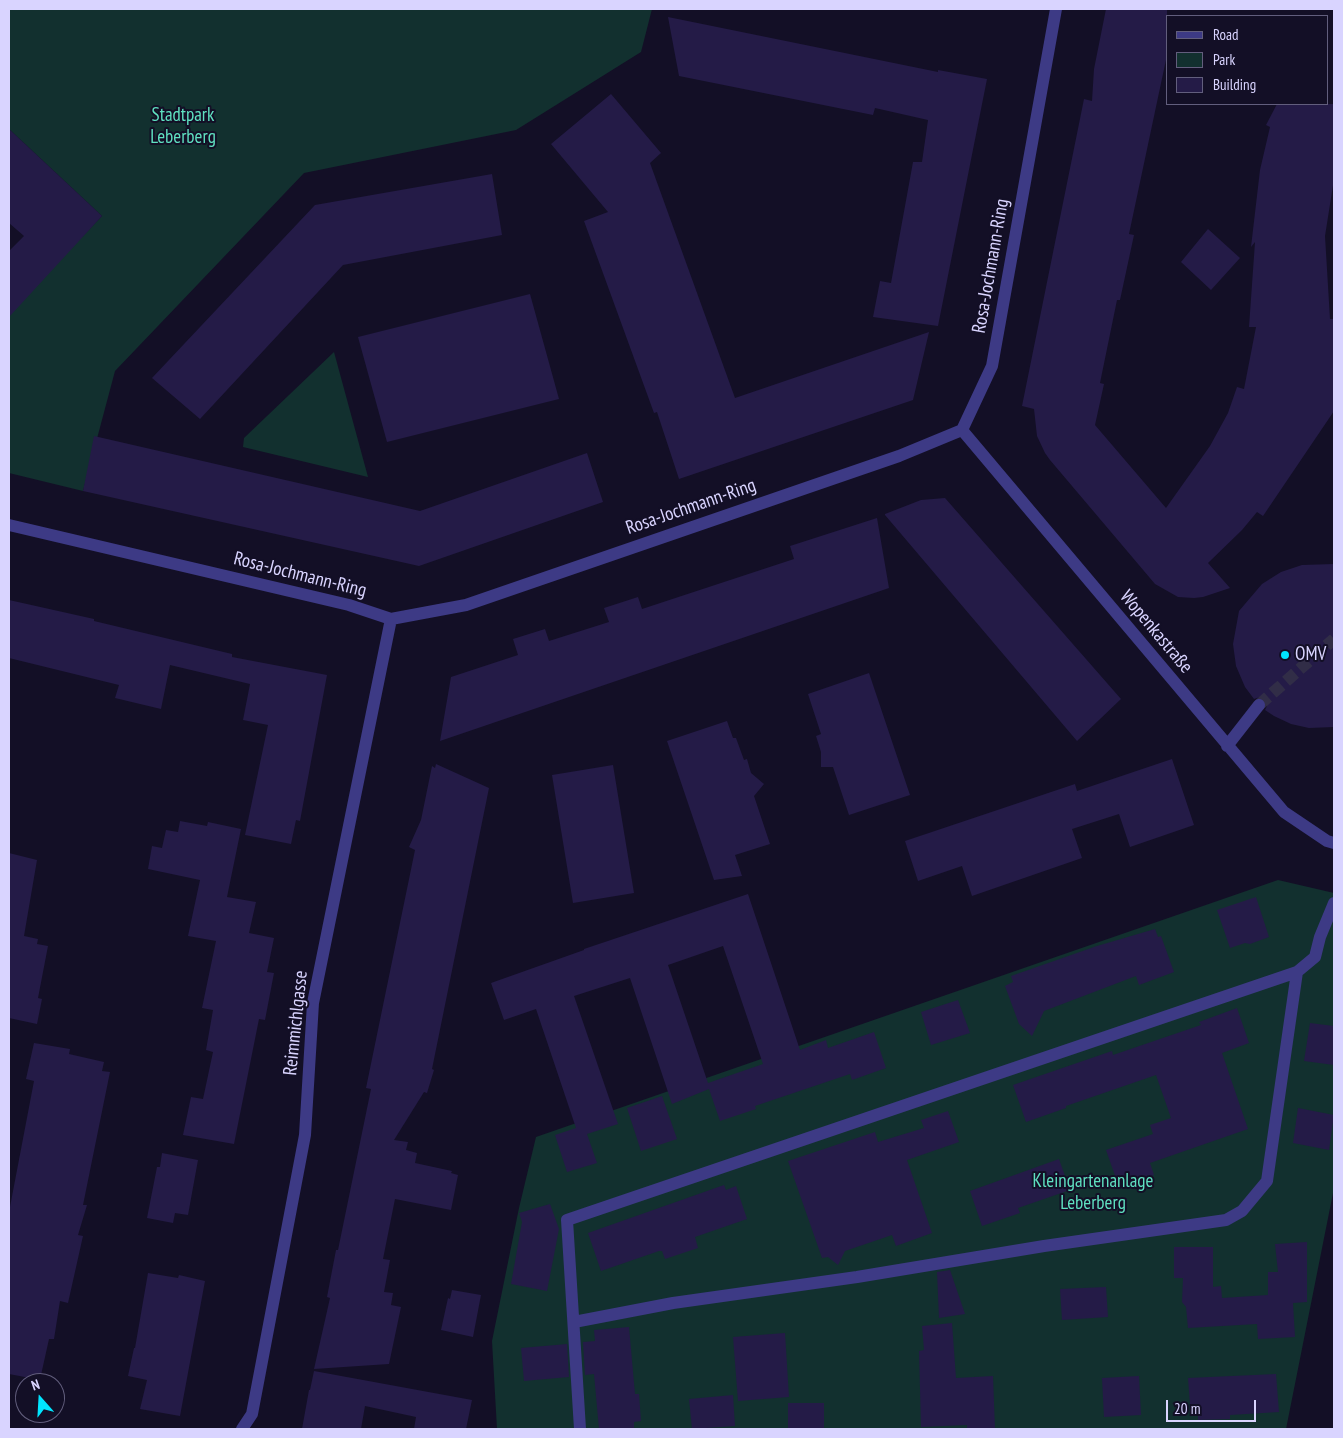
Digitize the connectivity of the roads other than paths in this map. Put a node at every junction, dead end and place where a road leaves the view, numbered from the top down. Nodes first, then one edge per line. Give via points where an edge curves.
1 (1056, 9) edge
2 (962, 430) junction
3 (9, 525) edge
4 (391, 619) junction
5 (1259, 705) tunnel mouth
6 (1227, 746) junction
7 (1334, 843) edge
8 (1334, 903) edge
9 (1296, 972) junction
10 (574, 1322) junction
11 (242, 1429) edge
12 (580, 1429) edge

1 - 2 street, Rosa-Jochmann-Ring via 992,366
2 - 4 street, Rosa-Jochmann-Ring via 899,456 466,605
2 - 6 street, Wopenkastraße
3 - 4 street, Rosa-Jochmann-Ring via 349,605
4 - 11 street, Reimmichlgasse via 313,1003 305,1135 252,1414
5 - 6 street
6 - 7 street, Wopenkastraße via 1284,812
8 - 9 street via 1315,957
9 - 10 street via 567,1220
9 - 10 street via 1267,1181 1242,1211 1226,1220 673,1303
10 - 12 street

